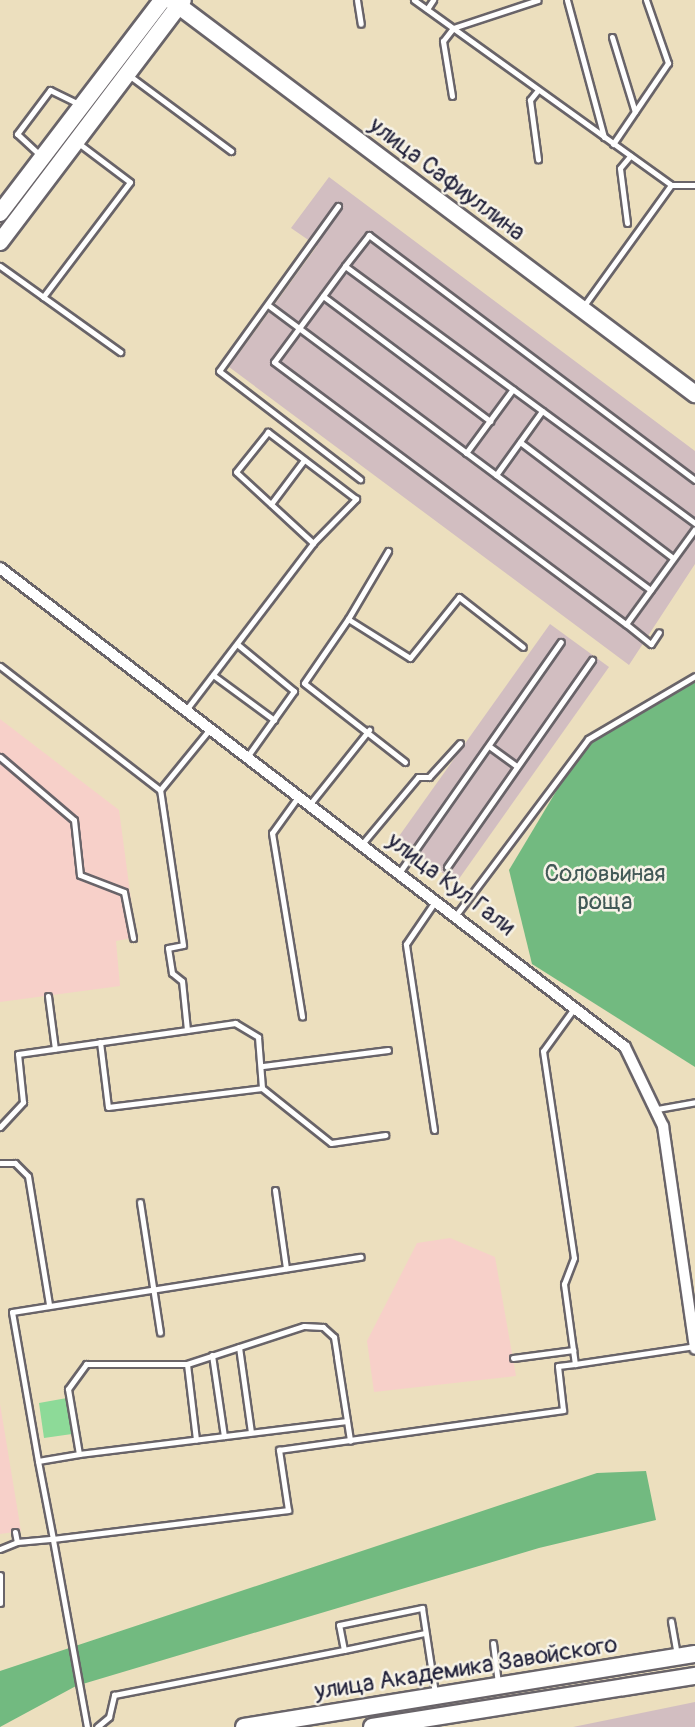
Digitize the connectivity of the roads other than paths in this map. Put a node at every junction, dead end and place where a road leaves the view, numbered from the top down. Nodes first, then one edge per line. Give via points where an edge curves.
1 (162, 0) edge
2 (357, 0) edge
3 (414, 0) edge
4 (433, 0) edge
5 (538, 0) edge
6 (567, 0) edge
7 (646, 0) edge
8 (178, 2) edge
9 (427, 9) junction
10 (361, 24) dead end
11 (453, 28) junction
12 (612, 37) dead end
13 (127, 74) junction
14 (538, 90) junction
15 (452, 96) dead end
16 (82, 105) junction
17 (635, 111) junction
18 (604, 137) junction
19 (76, 141) junction
20 (613, 144) junction
21 (231, 151) dead end
22 (630, 156) junction
23 (42, 158) junction
24 (538, 159) dead end
25 (671, 185) junction
26 (695, 185) edge
27 (338, 206) dead end
28 (1, 209) edge
29 (627, 223) dead end
30 (0, 242) edge
31 (0, 266) edge
32 (345, 266) junction
33 (323, 296) junction
34 (43, 297) junction
35 (268, 305) junction
36 (582, 309) junction
37 (299, 328) junction
38 (120, 352) dead end
39 (513, 390) junction
40 (695, 394) edge
41 (542, 411) junction
42 (490, 421) junction
43 (520, 442) junction
44 (466, 453) junction
45 (304, 460) junction
46 (496, 475) junction
47 (360, 479) dead end
48 (695, 480) edge
49 (271, 504) junction
50 (695, 523) edge
51 (695, 529) edge
52 (313, 543) junction
53 (388, 551) dead end
54 (674, 558) junction
55 (0, 568) edge
56 (650, 590) junction
57 (348, 619) junction
58 (626, 624) junction
59 (659, 632) dead end
60 (561, 642) dead end
61 (237, 644) junction
62 (523, 647) dead end
63 (593, 660) dead end
64 (0, 666) edge
65 (213, 675) junction
66 (695, 676) edge
67 (186, 710) junction
68 (274, 720) junction
69 (210, 729) junction
70 (369, 730) junction
71 (460, 743) dead end
72 (489, 746) junction
73 (0, 757) edge
74 (247, 757) junction
75 (405, 762) dead end
76 (517, 766) junction
77 (160, 790) junction
78 (298, 797) junction
79 (309, 805) junction
80 (362, 844) junction
81 (447, 867) dead end
82 (399, 873) junction
83 (436, 900) junction
84 (456, 915) junction
85 (133, 938) dead end
86 (48, 996) dead end
87 (577, 1005) junction
88 (302, 1017) dead end
89 (187, 1030) junction
90 (100, 1042) junction
91 (55, 1049) junction
92 (388, 1049) dead end
93 (263, 1066) junction
94 (262, 1088) junction
95 (695, 1102) edge
96 (657, 1109) junction
97 (0, 1126) edge
98 (434, 1130) dead end
99 (385, 1135) dead end
100 (0, 1163) edge
101 (275, 1190) dead end
102 (141, 1202) dead end
103 (361, 1257) dead end
104 (286, 1268) junction
105 (152, 1287) junction
106 (49, 1304) junction
107 (160, 1332) dead end
108 (239, 1347) junction
109 (695, 1347) edge
110 (573, 1350) junction
111 (212, 1355) junction
112 (513, 1358) dead end
113 (187, 1364) junction
114 (575, 1364) junction
115 (346, 1421) junction
116 (251, 1432) junction
117 (224, 1436) junction
118 (196, 1439) junction
119 (349, 1441) junction
120 (79, 1454) junction
121 (38, 1461) junction
122 (15, 1532) dead end
123 (53, 1539) junction
124 (17, 1542) junction
125 (0, 1549) edge
126 (0, 1575) edge
127 (0, 1603) edge
128 (671, 1621) dead end
129 (425, 1633) junction
130 (493, 1643) dead end
131 (344, 1650) junction
132 (695, 1654) edge
133 (678, 1657) junction
134 (695, 1676) edge
135 (499, 1686) junction
136 (435, 1696) junction
137 (87, 1727) edge
138 (97, 1727) edge
139 (244, 1727) edge
140 (372, 1727) edge

1 - 16 street
2 - 10 lane
3 - 9 lane
4 - 9 lane
5 - 11 lane
6 - 18 lane
7 - 17 lane via 668,63
8 - 13 street
8 - 36 street, улица Сафиуллина
9 - 11 lane
11 - 14 lane
11 - 15 lane via 443,41
12 - 17 lane
13 - 19 street
13 - 21 lane
14 - 18 lane
14 - 24 lane via 530,100
16 - 23 street
16 - 23 lane via 50,90 18,134
17 - 20 lane
18 - 20 lane
19 - 30 street
19 - 34 lane via 130,182
20 - 22 lane
22 - 25 lane
22 - 29 lane via 620,168
23 - 28 street
25 - 26 lane
25 - 36 lane
27 - 35 lane
31 - 34 lane
32 - 33 lane
32 - 39 lane
32 - 48 lane via 369,235
33 - 37 lane
33 - 42 lane
34 - 38 lane
35 - 37 lane
35 - 47 lane via 219,371
36 - 40 street, улица Сафиуллина
37 - 44 lane
37 - 58 lane via 274,362
39 - 41 lane
39 - 42 lane
41 - 43 lane
41 - 50 lane
42 - 44 lane
43 - 46 lane
43 - 54 lane
44 - 46 lane
45 - 49 lane
45 - 49 lane via 268,432 236,472
45 - 52 lane via 356,499
46 - 56 lane
49 - 52 lane
51 - 54 lane
52 - 61 lane
53 - 57 lane
54 - 56 lane
55 - 67 street, улица Кул Гали
56 - 58 lane
57 - 62 lane via 410,659 459,597
57 - 70 lane via 304,683
58 - 59 lane via 650,644
60 - 72 lane
61 - 65 lane
61 - 68 lane via 294,691
63 - 76 lane
64 - 77 lane
65 - 67 lane
65 - 68 lane
66 - 84 lane via 588,738
67 - 69 street, улица Кул Гали
68 - 74 lane
69 - 74 street, улица Кул Гали
69 - 77 lane
70 - 75 lane
70 - 79 lane
71 - 80 lane via 429,777 418,777
72 - 76 lane
72 - 82 lane
73 - 85 lane via 74,820 80,875 124,892
74 - 78 street, улица Кул Гали
76 - 81 lane
77 - 89 lane via 183,946 168,948 172,973 182,981
78 - 79 street, улица Кул Гали
78 - 88 lane via 272,833
79 - 80 street, улица Кул Гали
80 - 82 street, улица Кул Гали
82 - 83 street, улица Кул Гали
83 - 84 street, улица Кул Гали
83 - 98 lane via 406,944
84 - 87 street, улица Кул Гали
86 - 91 lane
87 - 96 street, улица Кул Гали via 625,1047
87 - 110 lane via 543,1051 574,1258 564,1284
89 - 90 lane
89 - 93 lane via 235,1023 258,1037
90 - 91 lane
90 - 94 lane via 108,1107
91 - 97 lane via 18,1054 23,1102
92 - 93 lane
93 - 94 lane
94 - 99 lane via 331,1143
95 - 96 lane
96 - 109 street, улица Кул Гали
100 - 106 lane via 15,1163 28,1175
101 - 104 lane
102 - 105 lane
103 - 104 lane
104 - 105 lane
105 - 106 lane
105 - 107 lane
106 - 121 lane via 12,1312
108 - 111 lane
108 - 115 lane via 304,1326 323,1327 334,1337
108 - 116 lane
109 - 114 lane
110 - 112 lane
110 - 114 lane
111 - 113 lane
111 - 117 lane
113 - 118 lane
113 - 120 lane via 86,1364 68,1389
114 - 119 lane via 558,1366 563,1410
115 - 116 lane
115 - 119 lane
116 - 117 lane
117 - 118 lane
118 - 120 lane
119 - 123 lane via 279,1450 288,1510
120 - 121 lane
121 - 123 lane
122 - 124 lane
123 - 124 lane
123 - 137 lane
124 - 125 lane
126 - 127 lane via 5,1602
128 - 133 lane
129 - 131 lane
129 - 131 lane via 422,1608 339,1625
129 - 136 lane
130 - 135 lane
131 - 138 lane via 114,1695 109,1717
132 - 133 street, улица Академика Завойского
133 - 135 street, улица Академика Завойского
134 - 140 street, улица Академика Завойского
135 - 136 street, улица Академика Завойского
136 - 139 street, улица Академика Завойского

